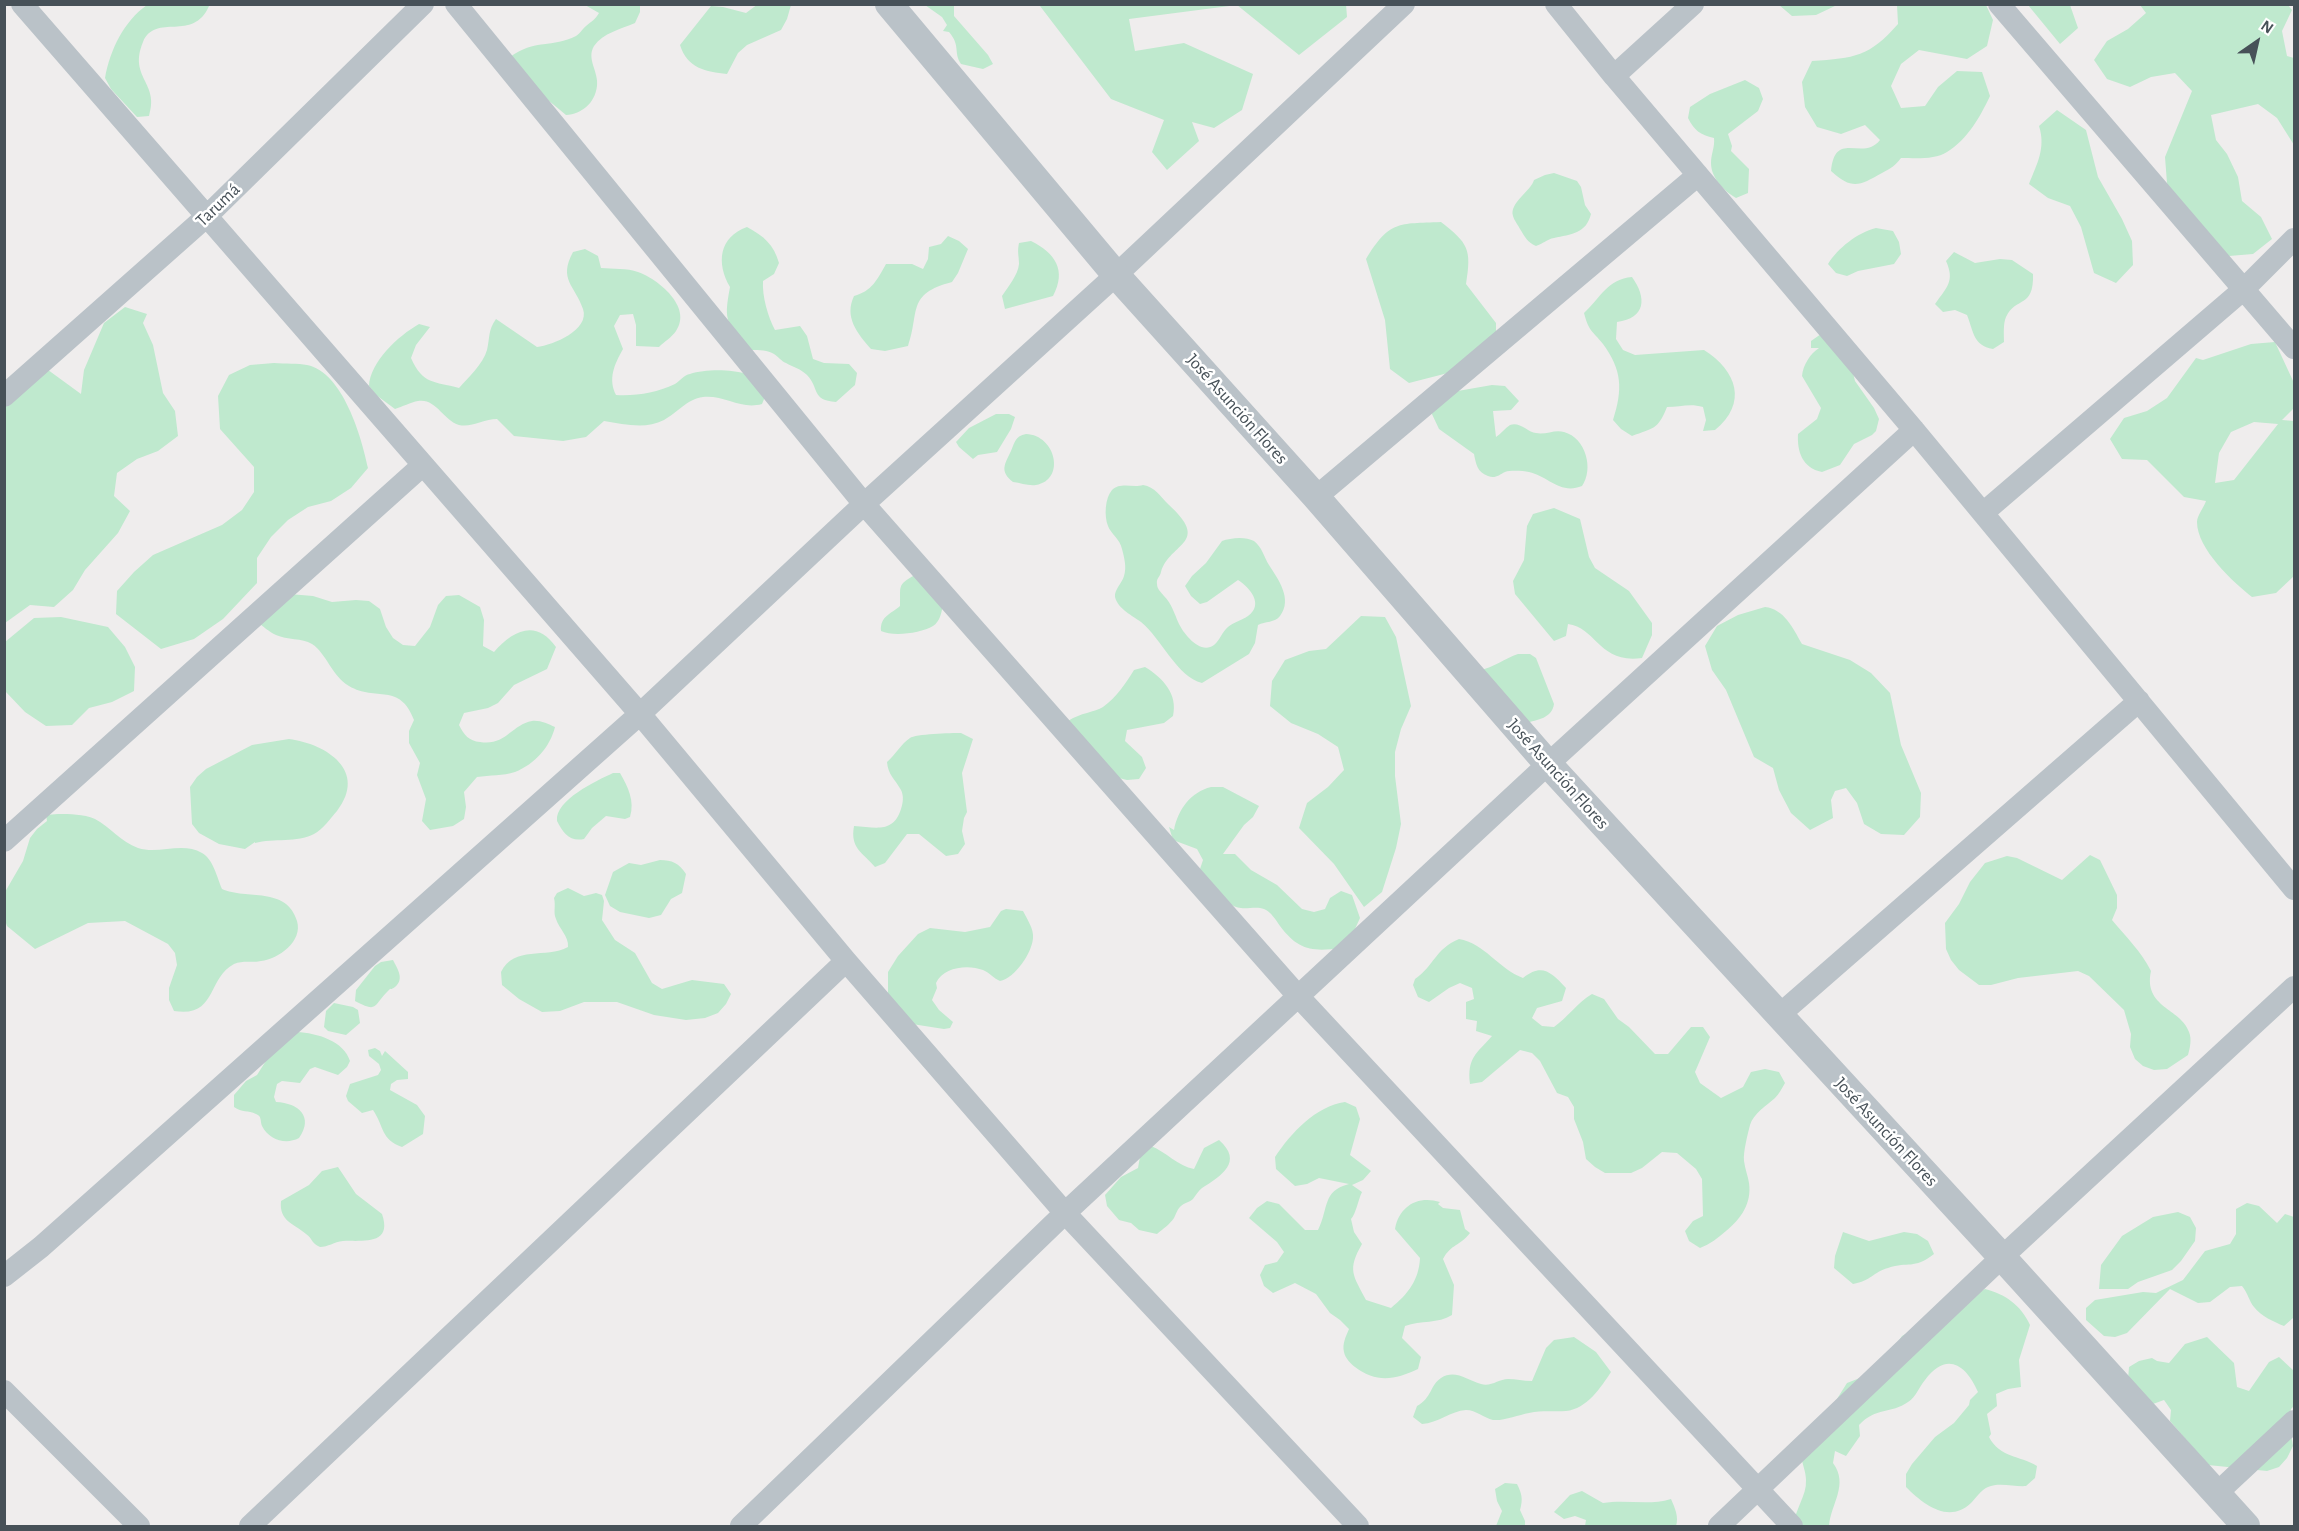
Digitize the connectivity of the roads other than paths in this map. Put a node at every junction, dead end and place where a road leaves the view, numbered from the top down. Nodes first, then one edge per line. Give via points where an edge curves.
1 (22, 4) edge
2 (423, 4) edge
3 (456, 4) edge
4 (889, 4) edge
5 (1404, 4) edge
6 (1556, 4) edge
7 (1693, 4) edge
8 (1999, 4) edge
9 (1614, 76) junction
10 (1698, 175) junction
11 (207, 216) junction
12 (2295, 239) edge
13 (1116, 275) junction
14 (2244, 289) junction
15 (2295, 348) edge
16 (4, 396) edge
17 (1914, 430) junction
18 (423, 465) junction
19 (1316, 497) junction
20 (864, 504) junction
21 (1983, 513) junction
22 (2139, 701) junction
23 (640, 714) junction
24 (1548, 764) junction
25 (4, 840) edge
26 (2295, 889) edge
27 (846, 961) junction
28 (2295, 987) edge
29 (1298, 996) junction
30 (1778, 1016) junction
31 (1065, 1213) junction
32 (2002, 1257) junction
33 (4, 1276) edge
34 (4, 1391) edge
35 (2295, 1421) edge
36 (1759, 1489) junction
37 (2216, 1494) junction
38 (139, 1527) edge
39 (250, 1527) edge
40 (741, 1527) edge
41 (1358, 1527) edge
42 (1719, 1527) edge
43 (1792, 1527) edge
44 (2246, 1527) edge

1 - 11 street
2 - 11 street, Tarumá
3 - 20 street
4 - 13 street, José Asunción Flores
5 - 13 street
6 - 9 street
7 - 9 street
8 - 14 street
9 - 10 street
10 - 17 street
10 - 19 street
11 - 16 street, Tarumá
11 - 18 street
12 - 14 street
13 - 19 street, José Asunción Flores
13 - 20 street
14 - 15 street
14 - 21 street
17 - 21 street
17 - 24 street
18 - 23 street
18 - 25 street
19 - 24 street, José Asunción Flores
20 - 23 street
20 - 29 street
21 - 22 street
22 - 26 street
22 - 30 street
23 - 27 street
23 - 33 street
24 - 29 street
24 - 30 street, José Asunción Flores
27 - 31 street
27 - 39 street
28 - 32 street
29 - 31 street
29 - 36 street
30 - 32 street, José Asunción Flores
31 - 40 street
31 - 41 street
32 - 36 street
32 - 37 street, José Asunción Flores
34 - 38 street
35 - 37 street
36 - 42 street
36 - 43 street
37 - 44 street, José Asunción Flores

